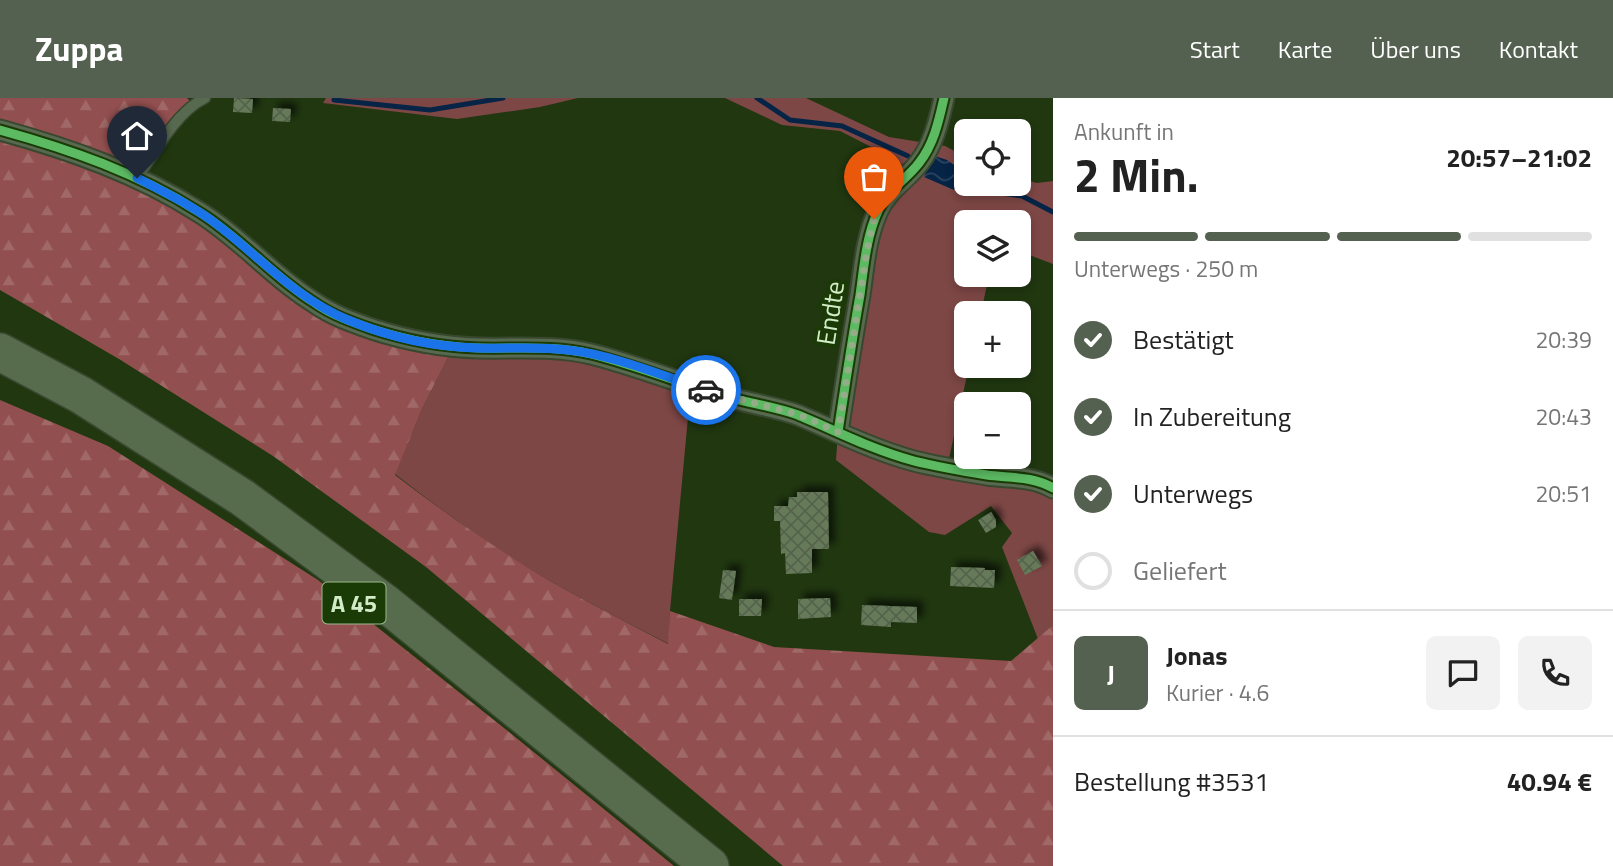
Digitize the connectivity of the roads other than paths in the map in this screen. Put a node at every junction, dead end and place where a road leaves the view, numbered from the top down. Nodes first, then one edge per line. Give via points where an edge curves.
1 (205, 98) edge
2 (944, 98) edge
3 (0, 130) edge
4 (137, 178) junction
5 (0, 352) edge
6 (0, 368) edge
7 (838, 432) junction
8 (1053, 488) edge
9 (698, 863) edge

1 - 4 lane via 177,122
2 - 7 street, Endte via 925,154 890,190 874,219
3 - 4 street
4 - 7 street via 198,211 322,308 348,320 433,344 551,348 589,354 800,415
5 - 9 highway, A 45 via 81,395 243,498 385,603
6 - 9 highway, A 45 via 85,412 233,509 600,793
7 - 8 street via 914,461 1035,480

